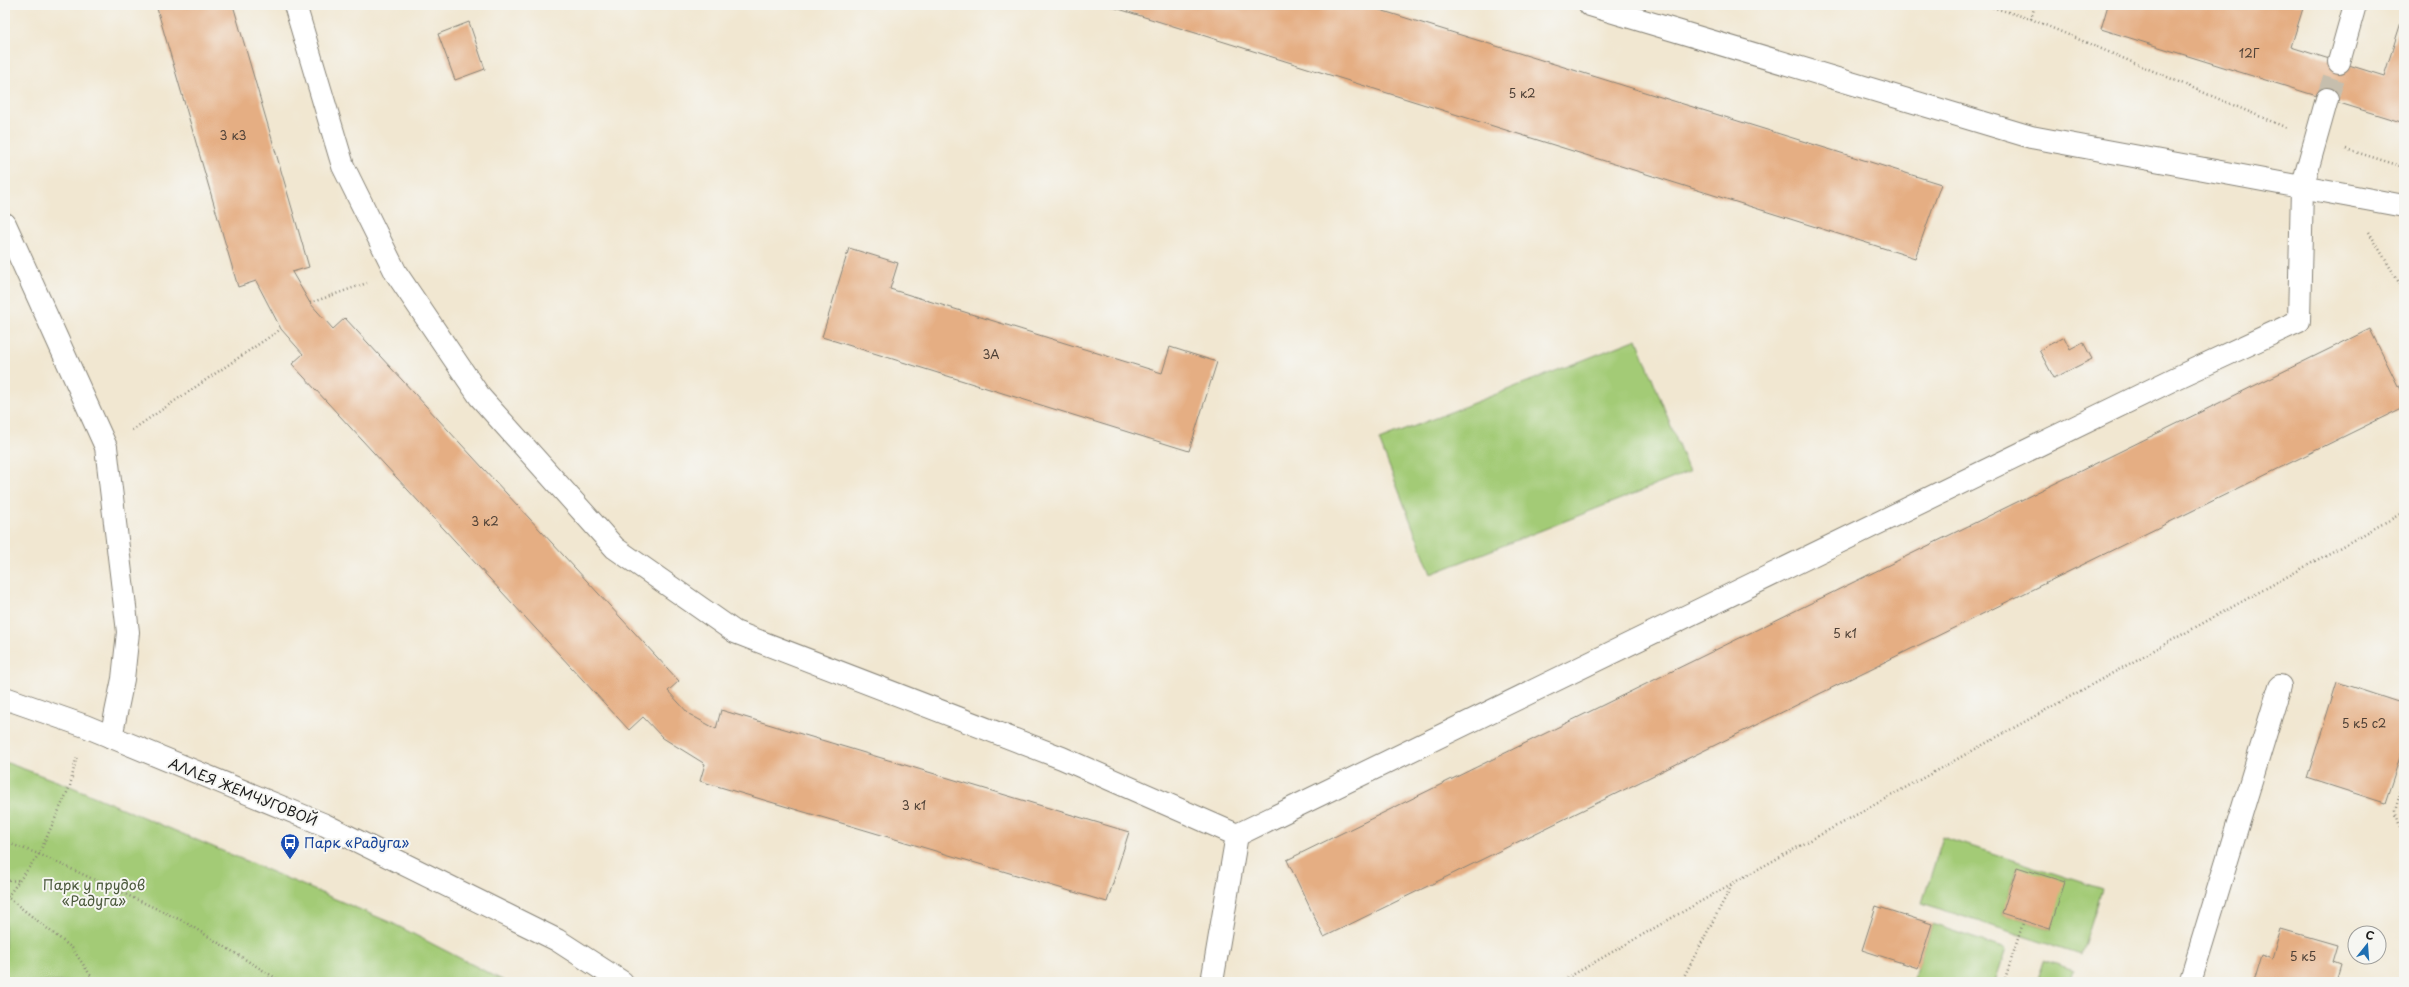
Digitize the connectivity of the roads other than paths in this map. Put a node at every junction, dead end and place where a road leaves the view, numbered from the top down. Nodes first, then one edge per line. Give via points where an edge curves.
1 (295, 5) edge
2 (1590, 5) edge
3 (2355, 5) edge
4 (2339, 62) tunnel mouth
5 (2328, 99) tunnel mouth
6 (2302, 188) junction
7 (2404, 206) edge
8 (5, 224) edge
9 (2280, 686) dead end
10 (5, 698) edge
11 (111, 737) junction
12 (1237, 835) junction
13 (622, 982) edge
14 (1212, 982) edge
15 (2190, 982) edge

1 - 12 street via 343,166 396,273 480,397 615,548 735,632 1062,758
2 - 6 street via 2031,137
3 - 4 street
5 - 6 street
6 - 7 street
6 - 12 street via 2299,321 2174,379
8 - 11 street via 106,447 128,632 123,679
9 - 15 street
10 - 11 street, АЛЛЕЯ ЖЕМЧУГОВОЙ
11 - 13 street, АЛЛЕЯ ЖЕМЧУГОВОЙ via 325,825 557,940
12 - 14 street

